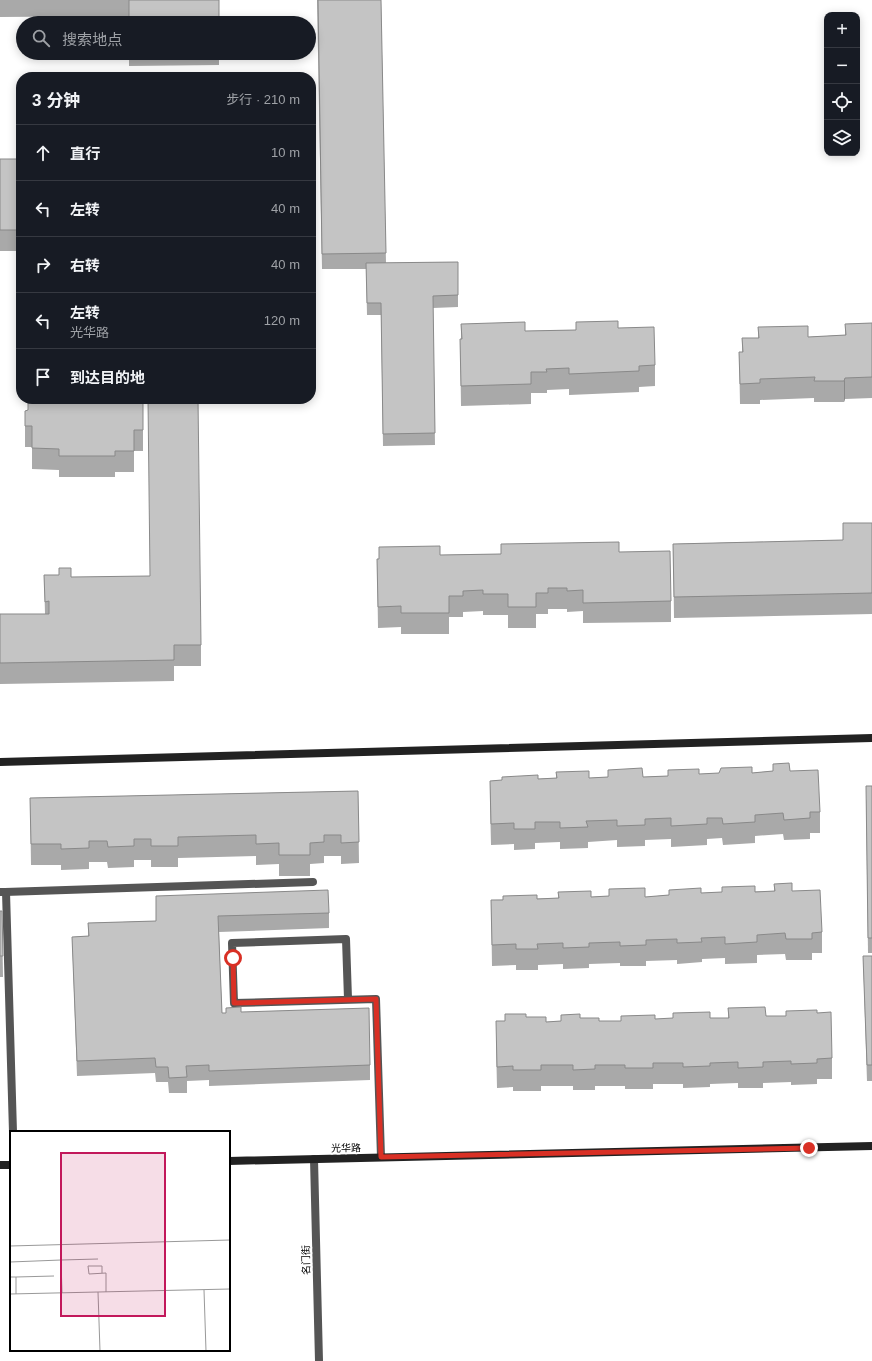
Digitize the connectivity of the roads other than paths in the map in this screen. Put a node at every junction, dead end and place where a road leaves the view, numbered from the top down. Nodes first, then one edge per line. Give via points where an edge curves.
1 (872, 738) edge
2 (0, 762) edge
3 (313, 882) dead end
4 (3, 892) edge
5 (348, 999) junction
6 (13, 1131) edge
7 (872, 1146) edge
8 (381, 1157) junction
9 (314, 1159) junction
10 (230, 1161) edge
11 (319, 1361) edge

1 - 2 street
3 - 4 street
4 - 6 street
5 - 5 street via 234,1003 232,943 346,939
5 - 8 street via 376,999
7 - 8 street, 光华路
8 - 9 street, 光华路
9 - 10 street, 光华路
9 - 11 street, 名门街

